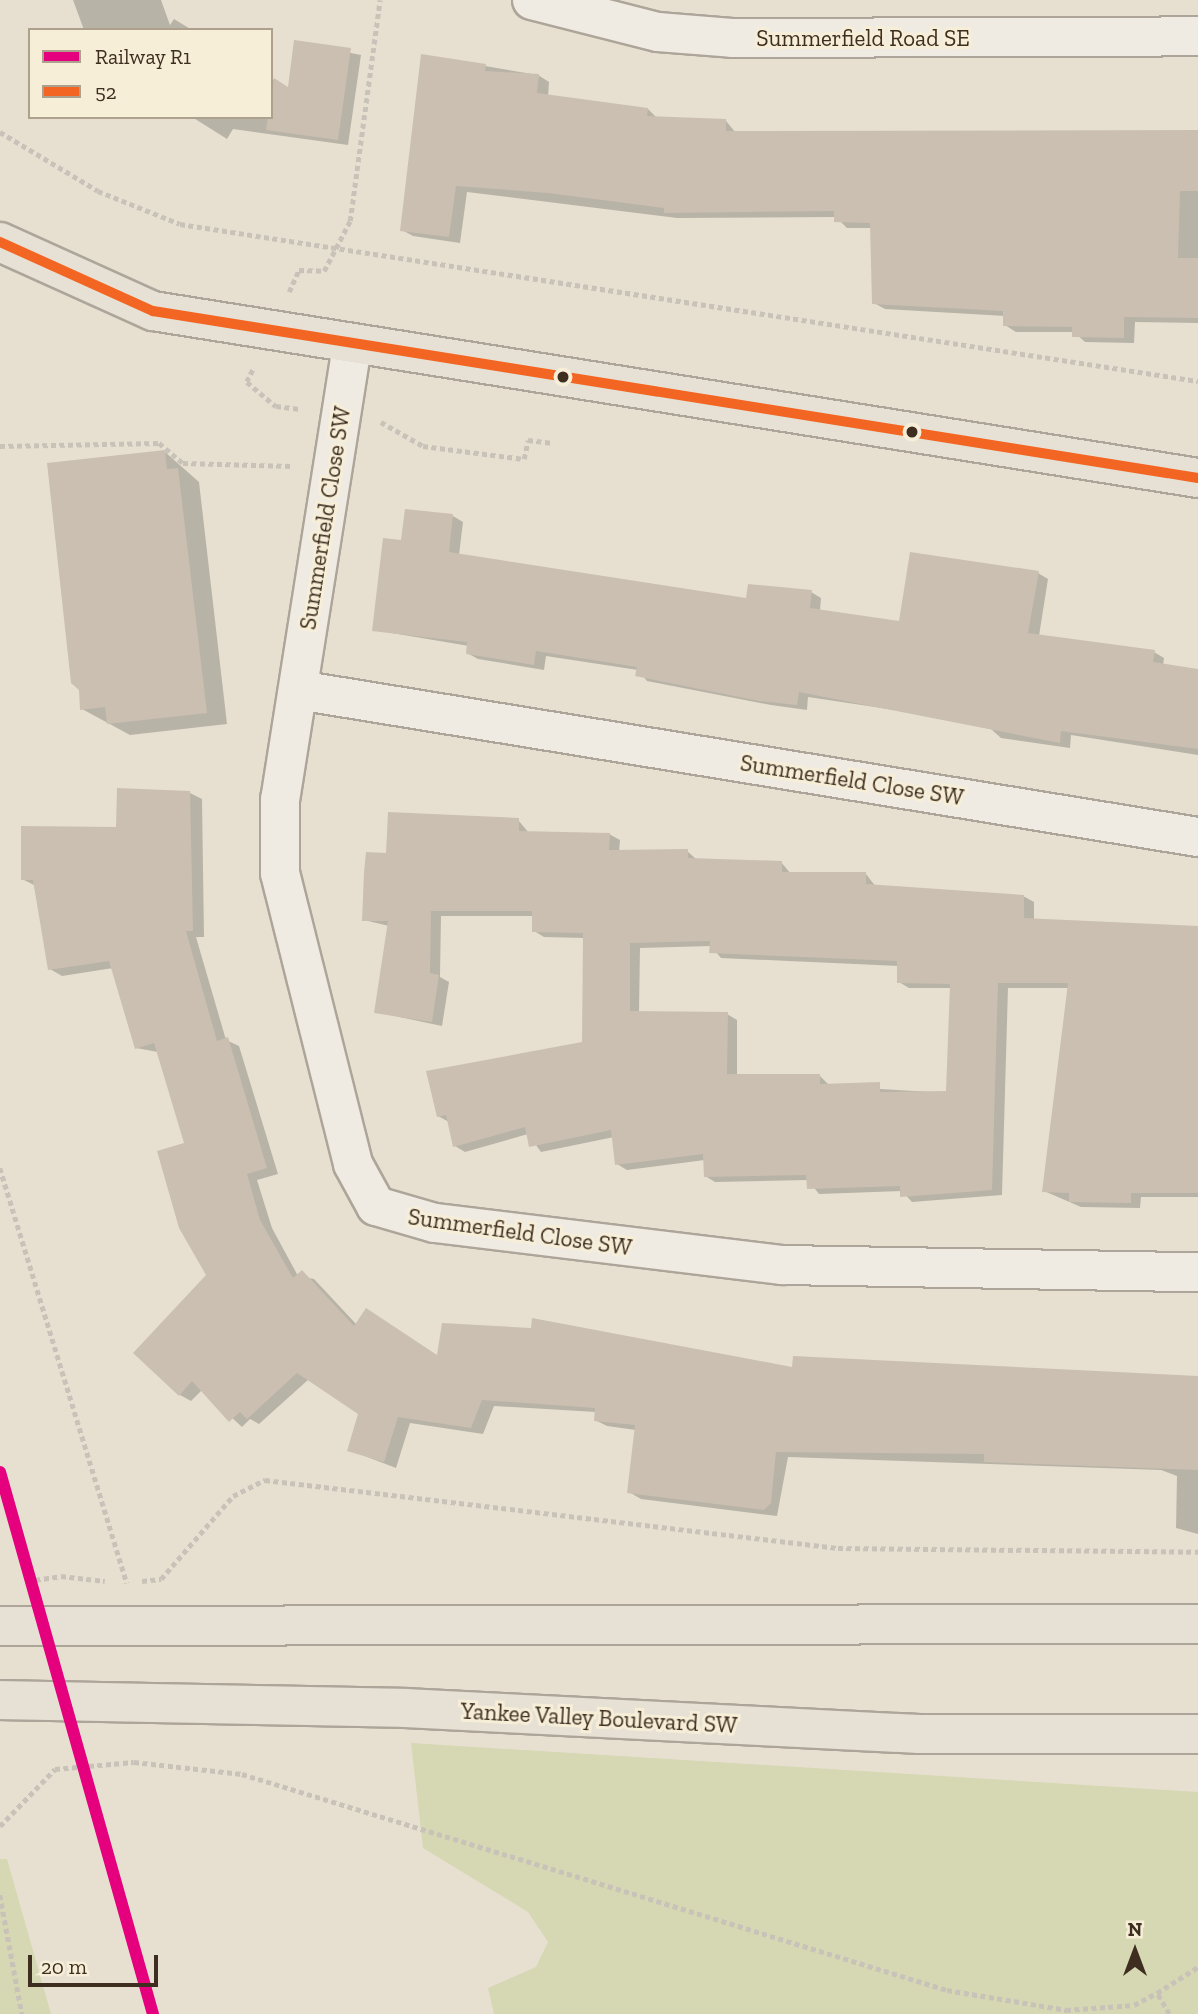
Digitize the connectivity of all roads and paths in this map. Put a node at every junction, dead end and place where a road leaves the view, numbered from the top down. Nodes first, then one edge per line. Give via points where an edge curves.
1 (380, 0) edge
2 (533, 0) edge
3 (1198, 36) edge
4 (0, 132) edge
5 (0, 242) edge
6 (338, 248) junction
7 (270, 333) junction
8 (352, 346) junction
9 (1198, 381) edge
10 (341, 416) junction
11 (553, 443) dead end
12 (0, 446) edge
13 (332, 468) junction
14 (1198, 478) edge
15 (298, 690) junction
16 (1198, 837) edge
17 (0, 1168) edge
18 (1198, 1272) edge
19 (1198, 1552) edge
20 (20, 1583) dead end
21 (127, 1584) junction
22 (1198, 1625) edge
23 (0, 1626) edge
24 (0, 1700) edge
25 (919, 1734) junction
26 (1198, 1734) edge
27 (1198, 1753) edge
28 (0, 1826) edge
29 (0, 1895) edge
30 (1198, 1967) edge
31 (1157, 1993) junction
32 (22, 2014) edge
33 (1169, 2014) edge

1 - 6 path via 350,221
2 - 3 street, Summerfield Road SE via 658,32 732,38
4 - 6 path via 98,191 180,224
5 - 7 main road via 153,311
6 - 7 path via 324,271 299,270
6 - 9 path
7 - 8 main road
7 - 10 path via 247,383 276,406
8 - 10 street, Summerfield Close SW
8 - 14 main road
10 - 11 path via 381,422 435,448 524,459 527,440
10 - 13 street, Summerfield Close SW
12 - 13 path via 159,443 183,463
13 - 15 street, Summerfield Close SW
15 - 16 street, Summerfield Close SW
15 - 18 street, Summerfield Close SW via 281,799 281,873 353,1164 376,1206 435,1223 782,1265
17 - 21 path
19 - 21 path via 838,1548 265,1480 233,1496 160,1578
20 - 21 path via 61,1576
22 - 23 main road
24 - 25 main road, Yankee Valley Boulevard SW via 405,1708
25 - 26 main road, Yankee Valley Boulevard SW
25 - 27 main road
28 - 31 path via 55,1769 134,1762 242,1774 947,1990 1066,2010 1134,2005
29 - 32 path
30 - 31 path
31 - 33 path

